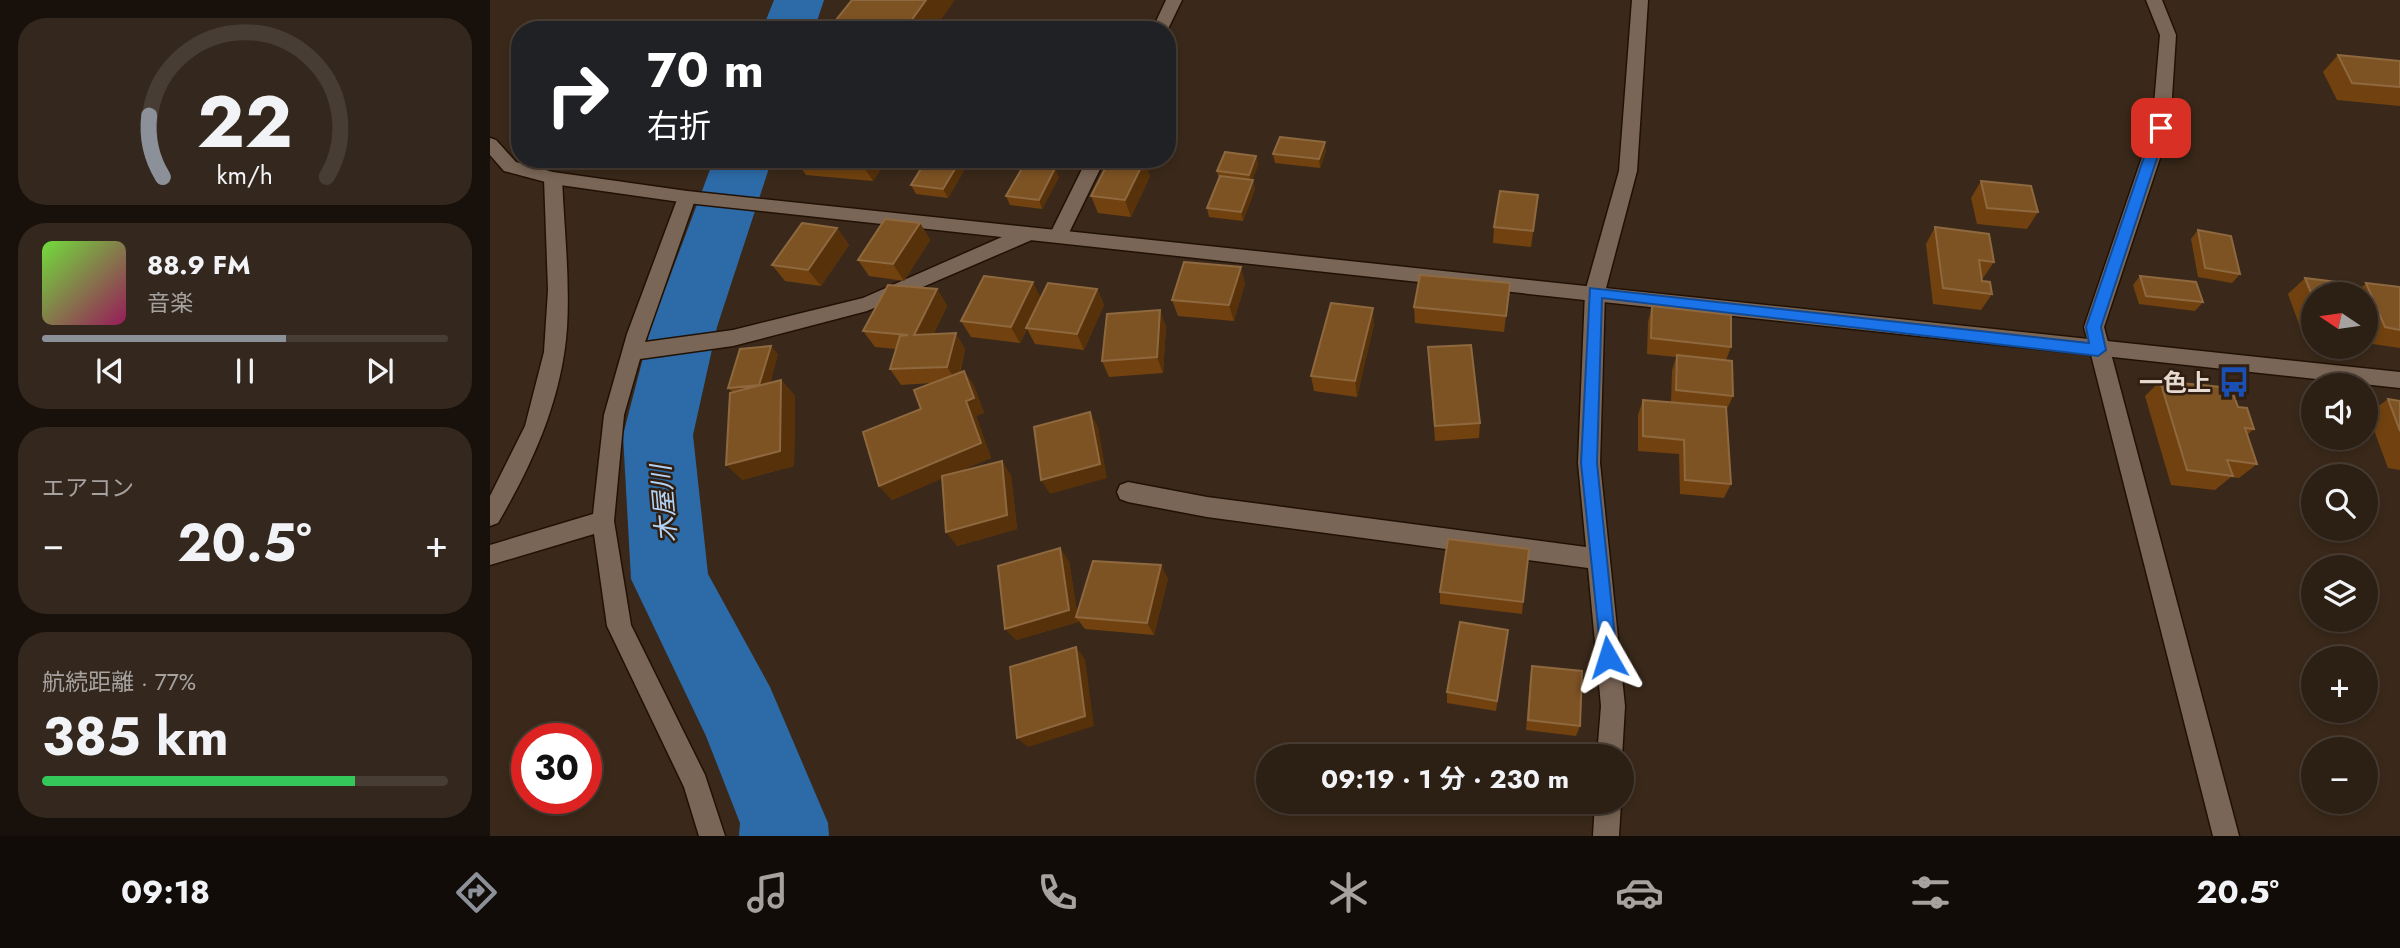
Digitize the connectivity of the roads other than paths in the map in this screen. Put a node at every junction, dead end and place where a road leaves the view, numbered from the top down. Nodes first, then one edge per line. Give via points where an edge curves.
1 (1174, 0) edge
2 (1640, 0) edge
3 (2154, 0) edge
4 (1164, 21) edge
5 (490, 144) edge
6 (511, 167) edge
7 (514, 168) edge
8 (1092, 168) edge
9 (553, 178) junction
10 (687, 197) junction
11 (1027, 234) junction
12 (1058, 236) junction
13 (1595, 292) junction
14 (2098, 350) junction
15 (631, 352) junction
16 (2400, 380) edge
17 (1128, 492) dead end
18 (490, 516) edge
19 (603, 521) junction
20 (490, 555) edge
21 (1598, 559) junction
22 (1611, 744) edge
23 (1607, 814) edge
24 (712, 836) edge
25 (1606, 836) edge
26 (2226, 836) edge

1 - 4 street
2 - 13 street via 1628,171
3 - 14 street via 2168,35 2161,128 2094,327
5 - 6 street
7 - 9 street
8 - 12 street
9 - 10 street
9 - 18 street via 557,328 541,412 508,488
10 - 11 street
10 - 15 street
11 - 12 street
11 - 15 street via 867,304 733,338
12 - 13 street
13 - 14 street
13 - 21 street via 1589,463
14 - 16 street
14 - 26 street
15 - 19 street via 614,415
17 - 21 street via 1207,507
19 - 20 street
19 - 24 street via 619,626 696,784
21 - 22 street via 1613,706
23 - 25 street

